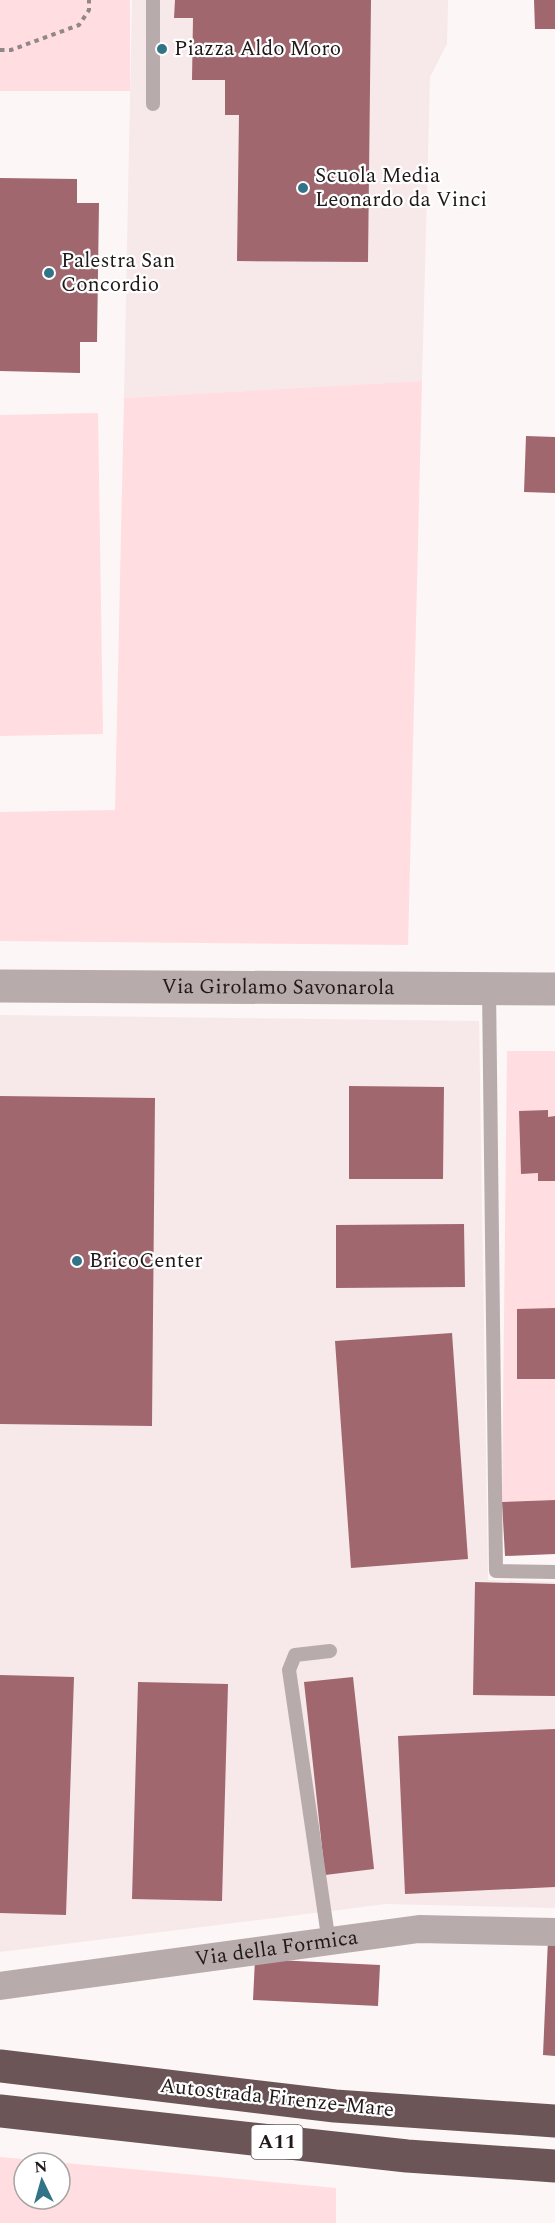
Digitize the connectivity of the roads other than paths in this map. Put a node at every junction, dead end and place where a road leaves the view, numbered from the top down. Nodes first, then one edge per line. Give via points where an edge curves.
1 (153, 0) edge
2 (153, 104) dead end
3 (0, 986) edge
4 (489, 988) junction
5 (555, 988) edge
6 (555, 1572) edge
7 (330, 1651) dead end
8 (555, 1932) edge
9 (329, 1943) junction
10 (0, 1986) edge
11 (0, 2066) edge
12 (0, 2111) edge
13 (555, 2121) edge
14 (555, 2166) edge

1 - 2 lane
3 - 4 street, Via Girolamo Savonarola
4 - 5 street, Via Girolamo Savonarola
4 - 6 lane via 496,1571
7 - 9 lane via 295,1655 289,1670
8 - 9 street, Via della Formica via 419,1929
9 - 10 street, Via della Formica
11 - 13 highway, Autostrada Firenze-Mare / A11 via 335,2106
12 - 14 highway, Autostrada Firenze-Mare / A11 via 407,2156

